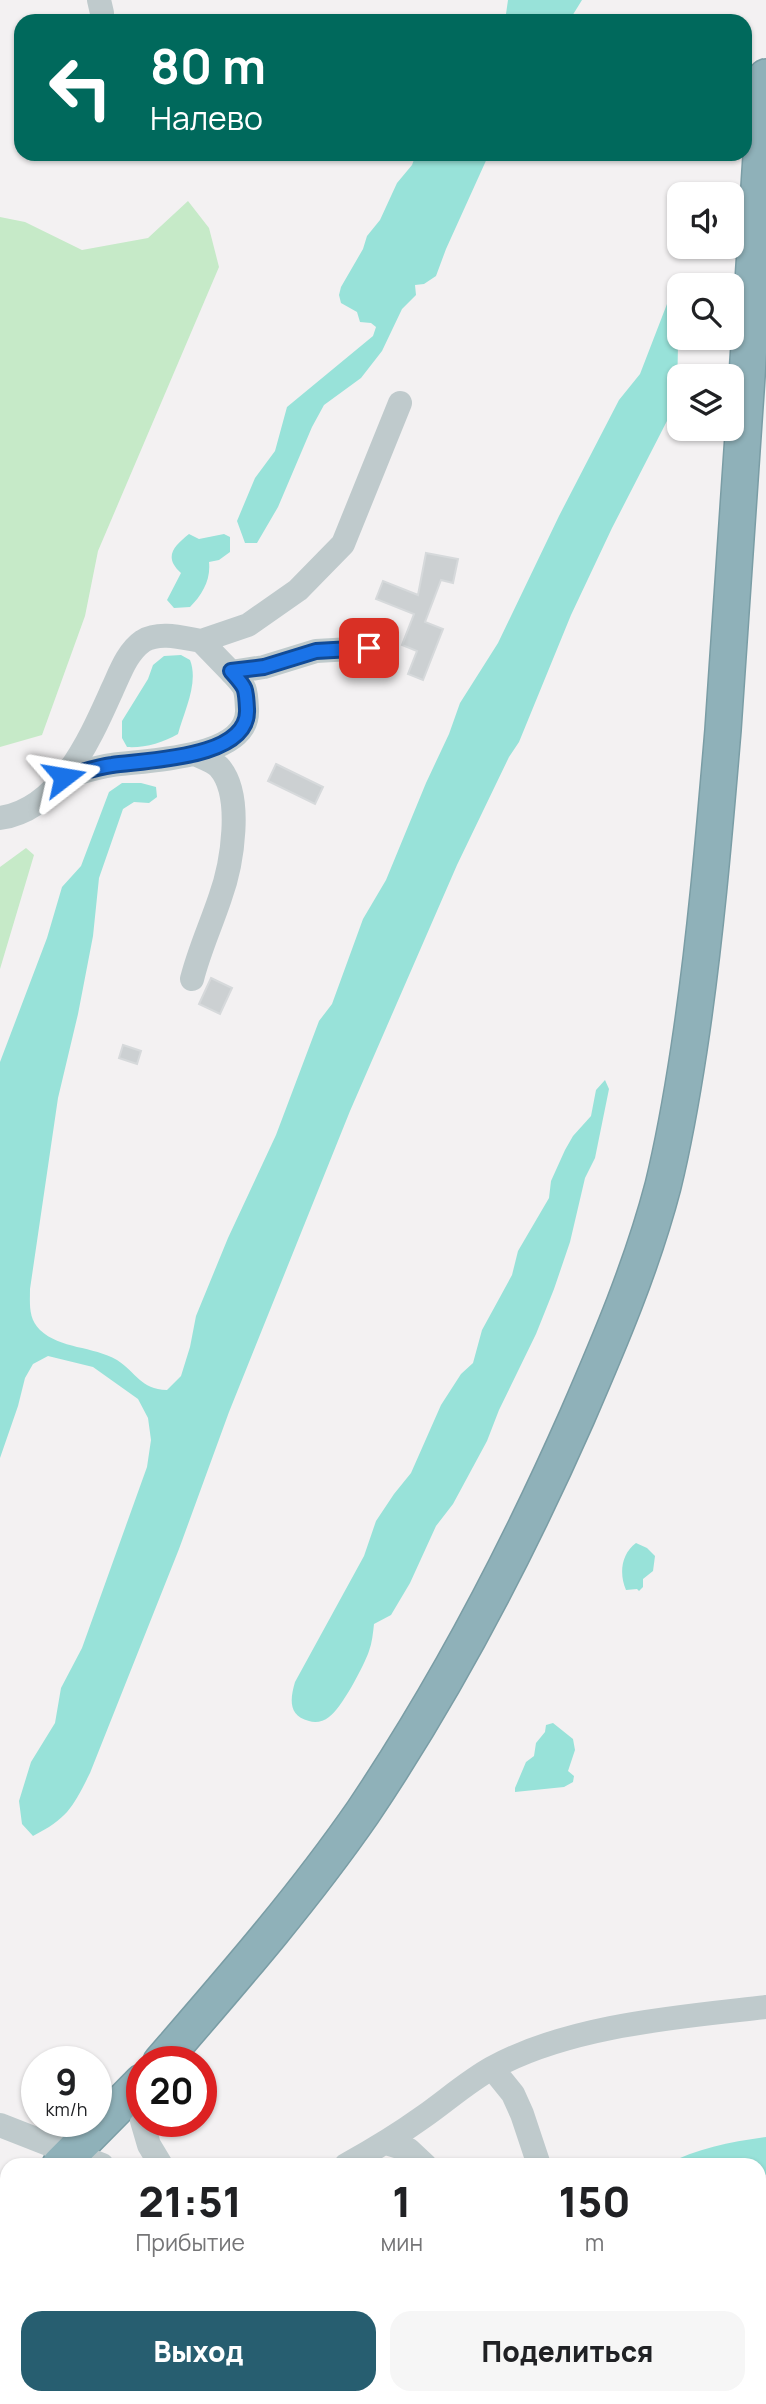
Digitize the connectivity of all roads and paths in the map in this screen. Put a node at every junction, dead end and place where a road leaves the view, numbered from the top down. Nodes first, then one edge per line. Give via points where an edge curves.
1 (766, 77) edge
2 (400, 403) dead end
3 (201, 641) junction
4 (369, 648) dead end
5 (231, 671) junction
6 (195, 754) junction
7 (64, 777) junction
8 (0, 818) edge
9 (192, 979) dead end
10 (766, 2007) edge
11 (175, 2046) edge
12 (492, 2068) junction
13 (126, 2101) edge
14 (0, 2117) edge
15 (21, 2119) edge
16 (0, 2125) edge
17 (147, 2137) edge
18 (386, 2143) junction
19 (72, 2158) edge
20 (80, 2158) edge
21 (157, 2158) edge
22 (359, 2158) edge
23 (418, 2158) edge
24 (536, 2158) edge

1 - 11 highway via 728,658 703,957 664,1184 618,1323 556,1465 506,1571 447,1679 321,1868
2 - 3 street via 343,544 298,590 248,625
3 - 5 street
3 - 7 street via 156,636 143,641 129,655 82,751
4 - 5 street via 316,651 264,667
5 - 6 street via 246,688 248,717 239,733
6 - 7 street via 108,765
6 - 9 street via 217,764 224,774 233,812 222,895
7 - 8 street via 31,807
10 - 12 street via 584,2035
12 - 18 street
12 - 24 street via 513,2094
13 - 20 highway
14 - 15 street
16 - 19 street
17 - 21 street
18 - 22 street
18 - 23 street via 409,2150

